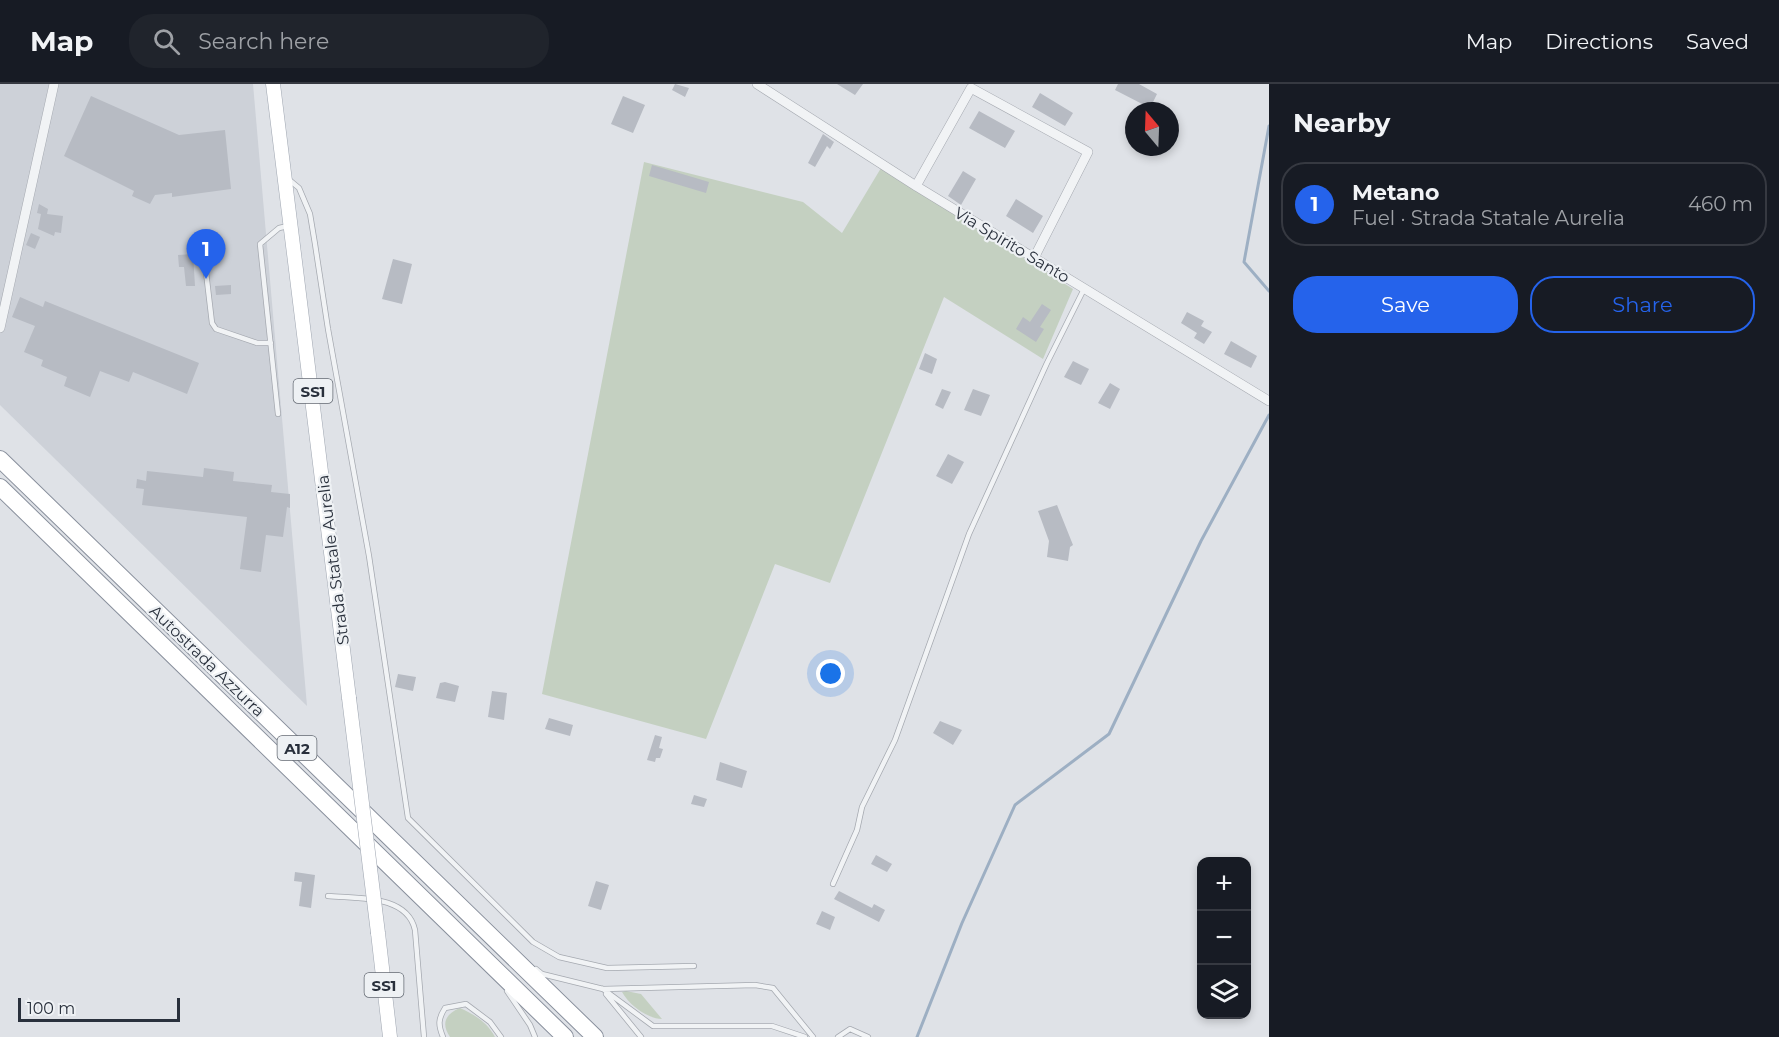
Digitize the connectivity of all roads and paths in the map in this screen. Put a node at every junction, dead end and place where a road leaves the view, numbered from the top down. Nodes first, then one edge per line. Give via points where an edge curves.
1 (54, 84) edge
2 (273, 84) edge
3 (758, 84) edge
4 (285, 176) junction
5 (916, 186) junction
6 (292, 226) junction
7 (204, 255) dead end
8 (1034, 258) junction
9 (1084, 289) junction
10 (0, 328) edge
11 (271, 343) junction
12 (1269, 401) edge
13 (278, 414) dead end
14 (0, 459) edge
15 (0, 487) edge
16 (833, 884) dead end
17 (327, 896) dead end
18 (495, 941) junction
19 (487, 962) junction
20 (694, 966) dead end
21 (603, 989) junction
22 (844, 1030) junction
23 (390, 1037) edge
24 (424, 1037) edge
25 (441, 1037) edge
26 (501, 1037) edge
27 (535, 1037) edge
28 (565, 1037) edge
29 (595, 1037) edge
30 (641, 1037) edge
31 (805, 1037) edge
32 (813, 1037) edge
33 (838, 1037) edge
34 (844, 1037) edge
35 (868, 1037) edge

1 - 10 street
2 - 4 main road, Strada Statale Aurelia / SS1
3 - 5 street, Via Spirito Santo
4 - 6 main road, Strada Statale Aurelia / SS1
4 - 20 lane via 299,188 314,234 369,556 408,818 533,942 559,957 607,968
5 - 8 street, Via Spirito Santo
5 - 8 street via 971,87 1088,152
6 - 11 lane via 279,228 260,244
6 - 23 main road, Strada Statale Aurelia / SS1, bridge
7 - 11 lane via 216,329 249,341
8 - 9 street, Via Spirito Santo
9 - 12 street, Via Spirito Santo
9 - 16 lane via 969,534 895,740 862,807 857,830
11 - 13 lane
14 - 18 highway, Autostrada Azzurra / A12
15 - 19 highway, Autostrada Azzurra / A12
17 - 24 lane via 381,902 410,917 415,930
18 - 21 lane via 542,974
18 - 29 highway, Autostrada Azzurra / A12
19 - 27 lane
19 - 28 highway, Autostrada Azzurra / A12
21 - 30 lane
21 - 31 lane via 653,1026 772,1026
21 - 32 lane via 755,985 773,988
22 - 33 lane
22 - 34 lane
22 - 35 lane
25 - 26 lane via 439,1017 445,1008 466,1004 490,1022

